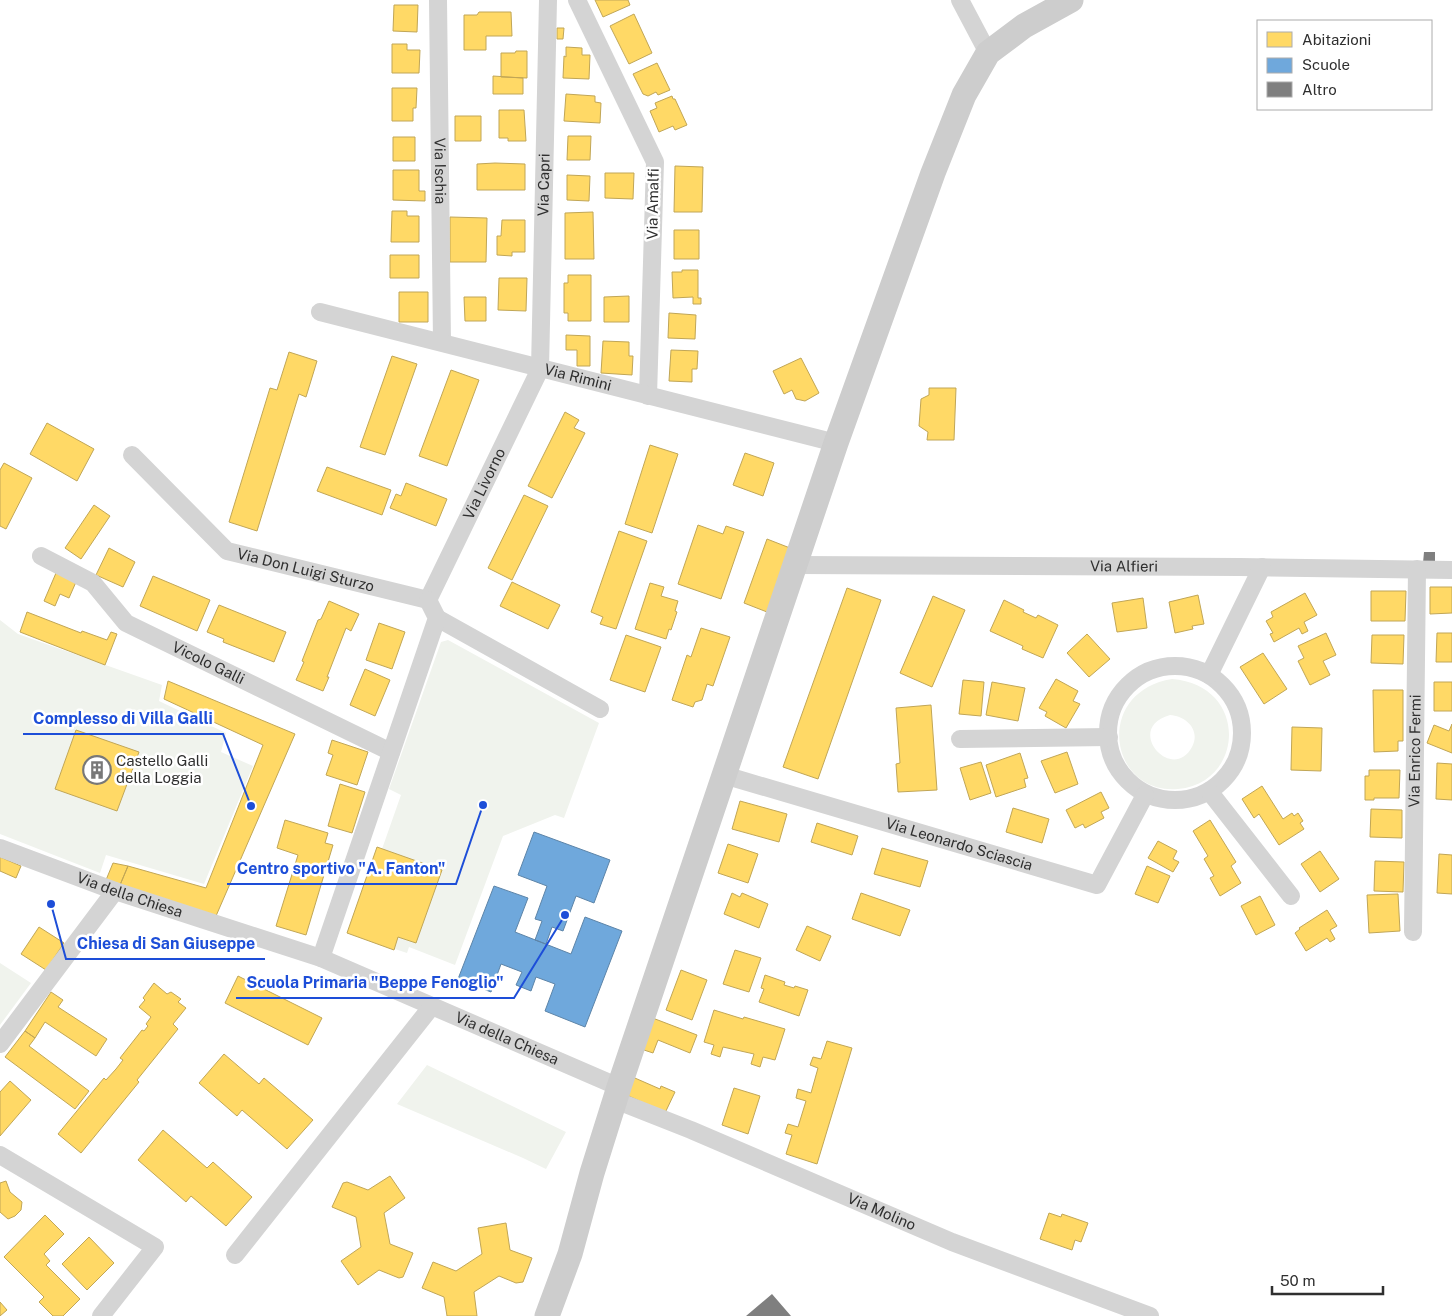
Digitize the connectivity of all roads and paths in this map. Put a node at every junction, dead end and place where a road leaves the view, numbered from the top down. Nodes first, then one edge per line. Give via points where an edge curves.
1 (438, 0) edge
2 (548, 0) edge
3 (577, 0) edge
4 (960, 0) edge
5 (1071, 0) edge
6 (988, 53) junction
7 (320, 312) dead end
8 (442, 342) junction
9 (540, 369) junction
10 (648, 396) junction
11 (836, 443) junction
12 (132, 455) dead end
13 (41, 556) dead end
14 (796, 565) junction
15 (1262, 567) junction
16 (1417, 569) junction
17 (1452, 570) edge
18 (428, 600) junction
19 (437, 618) junction
20 (1209, 675) junction
21 (600, 709) dead end
22 (1109, 738) junction
23 (960, 739) dead end
24 (391, 752) junction
25 (724, 776) junction
26 (1209, 791) junction
27 (1146, 795) junction
28 (0, 848) edge
29 (114, 891) junction
30 (1291, 896) dead end
31 (1413, 932) dead end
32 (321, 958) junction
33 (432, 1006) junction
34 (0, 1044) edge
35 (617, 1094) junction
36 (0, 1155) edge
37 (235, 1255) dead end
38 (100, 1316) edge
39 (547, 1316) edge
40 (1150, 1316) edge

1 - 8 street, Via Ischia
2 - 9 street, Via Capri
3 - 10 street, Via Amalfi via 655,162
4 - 6 street
5 - 6 street via 1024,26
6 - 11 street via 964,95 933,173
7 - 8 street, Via Rimini
8 - 9 street, Via Rimini
9 - 10 street, Via Rimini
9 - 18 street, Via Livorno
10 - 11 street, Via Rimini
11 - 14 street
12 - 18 street, Via Don Luigi Sturzo via 227,551
13 - 24 street, Vicolo Galli via 92,583 126,623
14 - 15 street, Via Alfieri
14 - 25 street
15 - 16 street, Via Alfieri
15 - 20 street
16 - 17 street, Via Alfieri
16 - 31 street, Via Enrico Fermi
18 - 19 street
19 - 21 street
19 - 24 street
20 - 22 street via 1188,667 1165,667 1144,674 1126,687 1114,706 1108,727
20 - 26 street via 1236,703 1242,723 1242,743 1236,762
22 - 23 street
22 - 27 street via 1119,770
24 - 32 street
25 - 27 street, Via Leonardo Sciascia via 1097,885
25 - 35 street
26 - 27 street via 1173,800
26 - 30 street
28 - 29 street, Via della Chiesa
29 - 32 street, Via della Chiesa
29 - 34 street
32 - 33 street, Via della Chiesa
33 - 35 street, Via della Chiesa
33 - 37 street
35 - 39 street via 570,1254
35 - 40 street, Via Molino via 700,1134 952,1242
36 - 38 street via 155,1247

